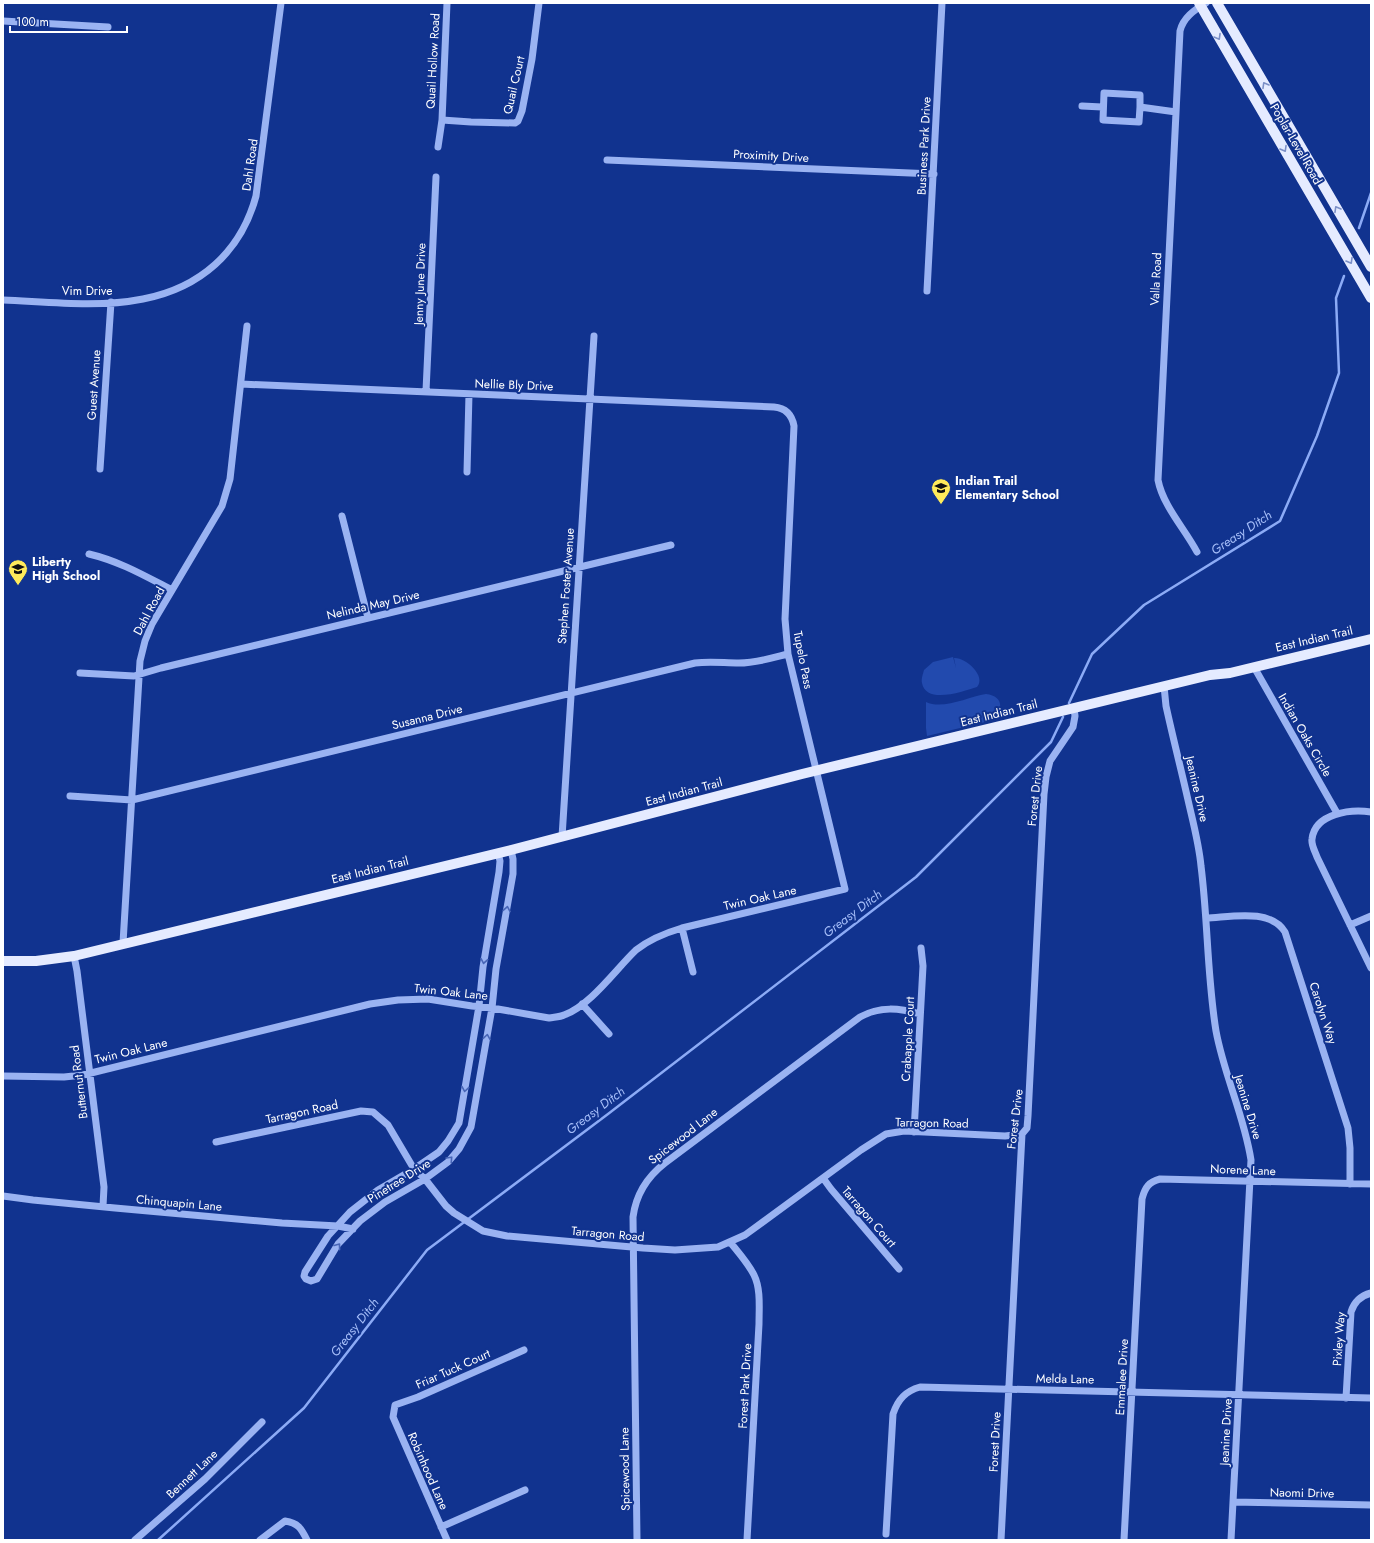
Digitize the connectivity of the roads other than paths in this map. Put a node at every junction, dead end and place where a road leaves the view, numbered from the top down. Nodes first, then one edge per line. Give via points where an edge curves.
1 (281, 3) edge
2 (447, 3) edge
3 (540, 3) edge
4 (942, 3) edge
5 (1217, 3) edge
6 (1202, 4) edge
7 (3, 21) edge
8 (108, 27) dead end
9 (1082, 106) dead end
10 (1102, 107) junction
11 (1140, 107) junction
12 (1176, 112) junction
13 (442, 120) junction
14 (438, 147) dead end
15 (607, 160) dead end
16 (934, 174) junction
17 (436, 177) dead end
18 (1371, 267) edge
19 (927, 290) dead end
20 (170, 291) joint
21 (1371, 298) edge
22 (3, 300) edge
23 (111, 302) junction
24 (247, 326) dead end
25 (594, 336) dead end
26 (241, 384) junction
27 (426, 391) junction
28 (470, 394) junction
29 (590, 399) junction
30 (785, 410) joint
31 (100, 469) dead end
32 (467, 472) dead end
33 (342, 516) dead end
34 (671, 545) dead end
35 (1197, 552) dead end
36 (89, 554) dead end
37 (579, 567) junction
38 (172, 590) junction
39 (368, 618) junction
40 (1371, 639) edge
41 (788, 654) junction
42 (1254, 667) junction
43 (80, 673) dead end
44 (140, 675) junction
45 (1164, 686) junction
46 (570, 694) junction
47 (1074, 708) junction
48 (817, 771) junction
49 (70, 796) dead end
50 (132, 800) junction
51 (1371, 812) edge
52 (1337, 813) junction
53 (562, 837) junction
54 (511, 850) junction
55 (498, 853) junction
56 (845, 888) joint
57 (1371, 916) edge
58 (1206, 918) junction
59 (1350, 925) junction
60 (682, 928) junction
61 (123, 943) junction
62 (921, 948) dead end
63 (74, 956) junction
64 (3, 962) edge
65 (1371, 968) edge
66 (693, 972) dead end
67 (582, 1004) junction
68 (479, 1006) junction
69 (492, 1008) junction
70 (920, 1014) junction
71 (609, 1034) dead end
72 (89, 1073) junction
73 (3, 1076) edge
74 (914, 1132) junction
75 (1022, 1134) junction
76 (216, 1142) dead end
77 (414, 1169) junction
78 (823, 1178) junction
79 (425, 1179) junction
80 (1251, 1181) junction
81 (1350, 1184) junction
82 (1371, 1184) edge
83 (3, 1196) edge
84 (103, 1206) junction
85 (1142, 1214) joint
86 (338, 1226) junction
87 (353, 1229) junction
88 (730, 1242) junction
89 (633, 1247) junction
90 (899, 1269) dead end
91 (1371, 1293) edge
92 (524, 1350) dead end
93 (1009, 1389) junction
94 (1132, 1392) junction
95 (1239, 1394) junction
96 (1346, 1398) junction
97 (1371, 1398) edge
98 (394, 1409) joint
99 (262, 1422) dead end
100 (525, 1490) dead end
101 (1233, 1502) junction
102 (1371, 1505) edge
103 (441, 1527) junction
104 (886, 1534) dead end
105 (135, 1540) edge
106 (260, 1540) edge
107 (307, 1540) edge
108 (447, 1540) edge
109 (637, 1540) edge
110 (747, 1540) edge
111 (1001, 1540) edge
112 (1124, 1540) edge
113 (1231, 1540) edge

1 - 20 street, Dahl Road via 260,180 252,212 238,240 227,254 201,275
2 - 13 street, Quail Hollow Road
3 - 13 street, Quail Court via 532,59 518,121 515,123
4 - 16 street, Business Park Drive
18 -> 5 main road, Poplar Level Road
6 - 12 street, Valla Road via 1184,21 1180,31
6 -> 21 main road, Poplar Level Road
7 - 8 street
9 - 10 street
10 - 11 street via 1104,93 1140,95
10 - 11 street via 1103,120 1139,122
11 - 12 street
12 - 35 street, Valla Road via 1158,480 1175,516
13 - 14 street
15 - 16 street, Proximity Drive
16 - 19 street, Business Park Drive
17 - 27 street, Jenny June Drive
20 - 23 street, Vim Drive via 144,299
22 - 23 street, Vim Drive
23 - 31 street, Guest Avenue
24 - 26 street, Dahl Road
25 - 29 street, Stephen Foster Avenue
26 - 27 street, Nellie Bly Drive
26 - 38 street, Dahl Road via 226,496 213,523
27 - 28 street, Nellie Bly Drive
28 - 29 street, Nellie Bly Drive
28 - 32 street
29 - 30 street, Nellie Bly Drive via 774,407
29 - 37 street, Stephen Foster Avenue
30 - 41 street, Tupelo Pass via 793,420 794,426 785,619
33 - 39 street
34 - 37 street, Nelinda May Drive
36 - 38 street via 126,566
37 - 39 street, Nelinda May Drive
37 - 46 street, Stephen Foster Avenue
38 - 44 street, Dahl Road via 145,641 140,660
39 - 44 street, Nelinda May Drive
40 - 42 main road, East Indian Trail
41 - 46 street, Susanna Drive via 752,662 695,663
41 - 48 street, Tupelo Pass
42 - 45 main road, East Indian Trail via 1230,673 1210,674
42 - 52 street, Indian Oaks Circle
43 - 44 street, Nelinda May Drive
44 - 50 street, Dahl Road
45 - 47 main road, East Indian Trail
45 - 58 street, Jeanine Drive via 1166,706 1196,836
46 - 50 street, Susanna Drive
46 - 53 street, Stephen Foster Avenue
47 - 48 main road, East Indian Trail
47 - 75 street, Forest Drive via 1076,716 1073,727 1050,761 1046,777 1028,1116 1027,1128
48 - 53 main road, East Indian Trail
48 - 56 street, Tupelo Pass
49 - 50 street, Susanna Drive
50 - 61 street, Dahl Road
51 - 52 street
52 - 59 street via 1316,828 1312,844
53 - 54 main road, East Indian Trail
54 - 55 main road, East Indian Trail
69 -> 54 street, Pinetree Drive via 496,969 513,874
55 - 61 main road, East Indian Trail
55 -> 68 street, Pinetree Drive via 499,872
56 - 60 street, Twin Oak Lane
57 - 59 street
58 - 80 street, Jeanine Drive via 1210,990 1215,1023 1225,1069 1248,1142
58 - 81 street, Carolyn Way via 1263,916 1274,920 1285,932 1344,1116 1350,1148
59 - 65 street
60 - 66 street
60 - 67 street, Twin Oak Lane via 663,934 636,950
61 - 63 main road, East Indian Trail
62 - 70 street, Crabapple Court via 923,966
63 - 64 main road, East Indian Trail
63 - 72 street, Butternut Road
67 - 69 street, Twin Oak Lane via 564,1015 549,1018
67 - 71 street
68 - 69 street, Twin Oak Lane
68 - 72 street, Twin Oak Lane via 419,999 370,1004
68 -> 77 street, Pinetree Drive via 459,1123 439,1152
79 -> 69 street, Pinetree Drive via 448,1162 459,1149 471,1127
70 - 74 street, Crabapple Court
70 - 89 street, Spicewood Lane via 892,1008 866,1014 665,1163 650,1176 637,1199 633,1217
72 - 73 street, Twin Oak Lane via 64,1077
72 - 84 street, Butternut Road via 104,1187
74 - 75 street, Tarragon Road via 1005,1136
74 - 78 street, Tarragon Road via 881,1136
75 - 93 street, Forest Drive
76 - 77 street, Tarragon Road via 361,1111 373,1112 388,1125
77 - 79 street, Tarragon Road
77 - 86 street, Pinetree Drive via 369,1197 350,1212
78 - 88 street, Tarragon Road via 745,1235
78 - 90 street, Tarragon Court
79 - 87 street, Pinetree Drive via 385,1202
79 - 89 street, Tarragon Road via 454,1213 490,1234
80 - 81 street, Norene Lane
80 - 85 street, Norene Lane via 1160,1179 1150,1183 1144,1190
80 - 95 street, Jeanine Drive
81 - 82 street, Norene Lane
83 - 84 street, Chinquapin Lane
84 - 86 street, Chinquapin Lane
85 - 94 street, Emmalee Drive
86 - 87 street, Chinquapin Lane
86 -> 87 street, Pinetree Drive via 328,1236 308,1268 304,1276 306,1279 317,1279 338,1244
88 - 89 street, Tarragon Road via 718,1247 675,1250
88 - 110 street, Forest Park Drive via 754,1274 759,1298
89 - 109 street, Spicewood Lane
91 - 96 street, Pixley Way via 1356,1302 1351,1312
92 - 98 street, Friar Tuck Court via 395,1405
93 - 94 street, Melda Lane
93 - 104 street, Melda Lane via 920,1387 900,1399 893,1414
93 - 111 street, Forest Drive
94 - 95 street, Melda Lane
94 - 112 street, Emmalee Drive
95 - 96 street, Melda Lane
95 - 101 street, Jeanine Drive
96 - 97 street, Melda Lane
98 - 103 street, Robinhood Lane via 393,1417
99 - 105 street, Bennett Lane via 205,1479
100 - 103 street
101 - 102 street, Naomi Drive
101 - 113 street, Jeanine Drive
103 - 108 street, Robinhood Lane
106 - 107 street via 285,1521 299,1526

